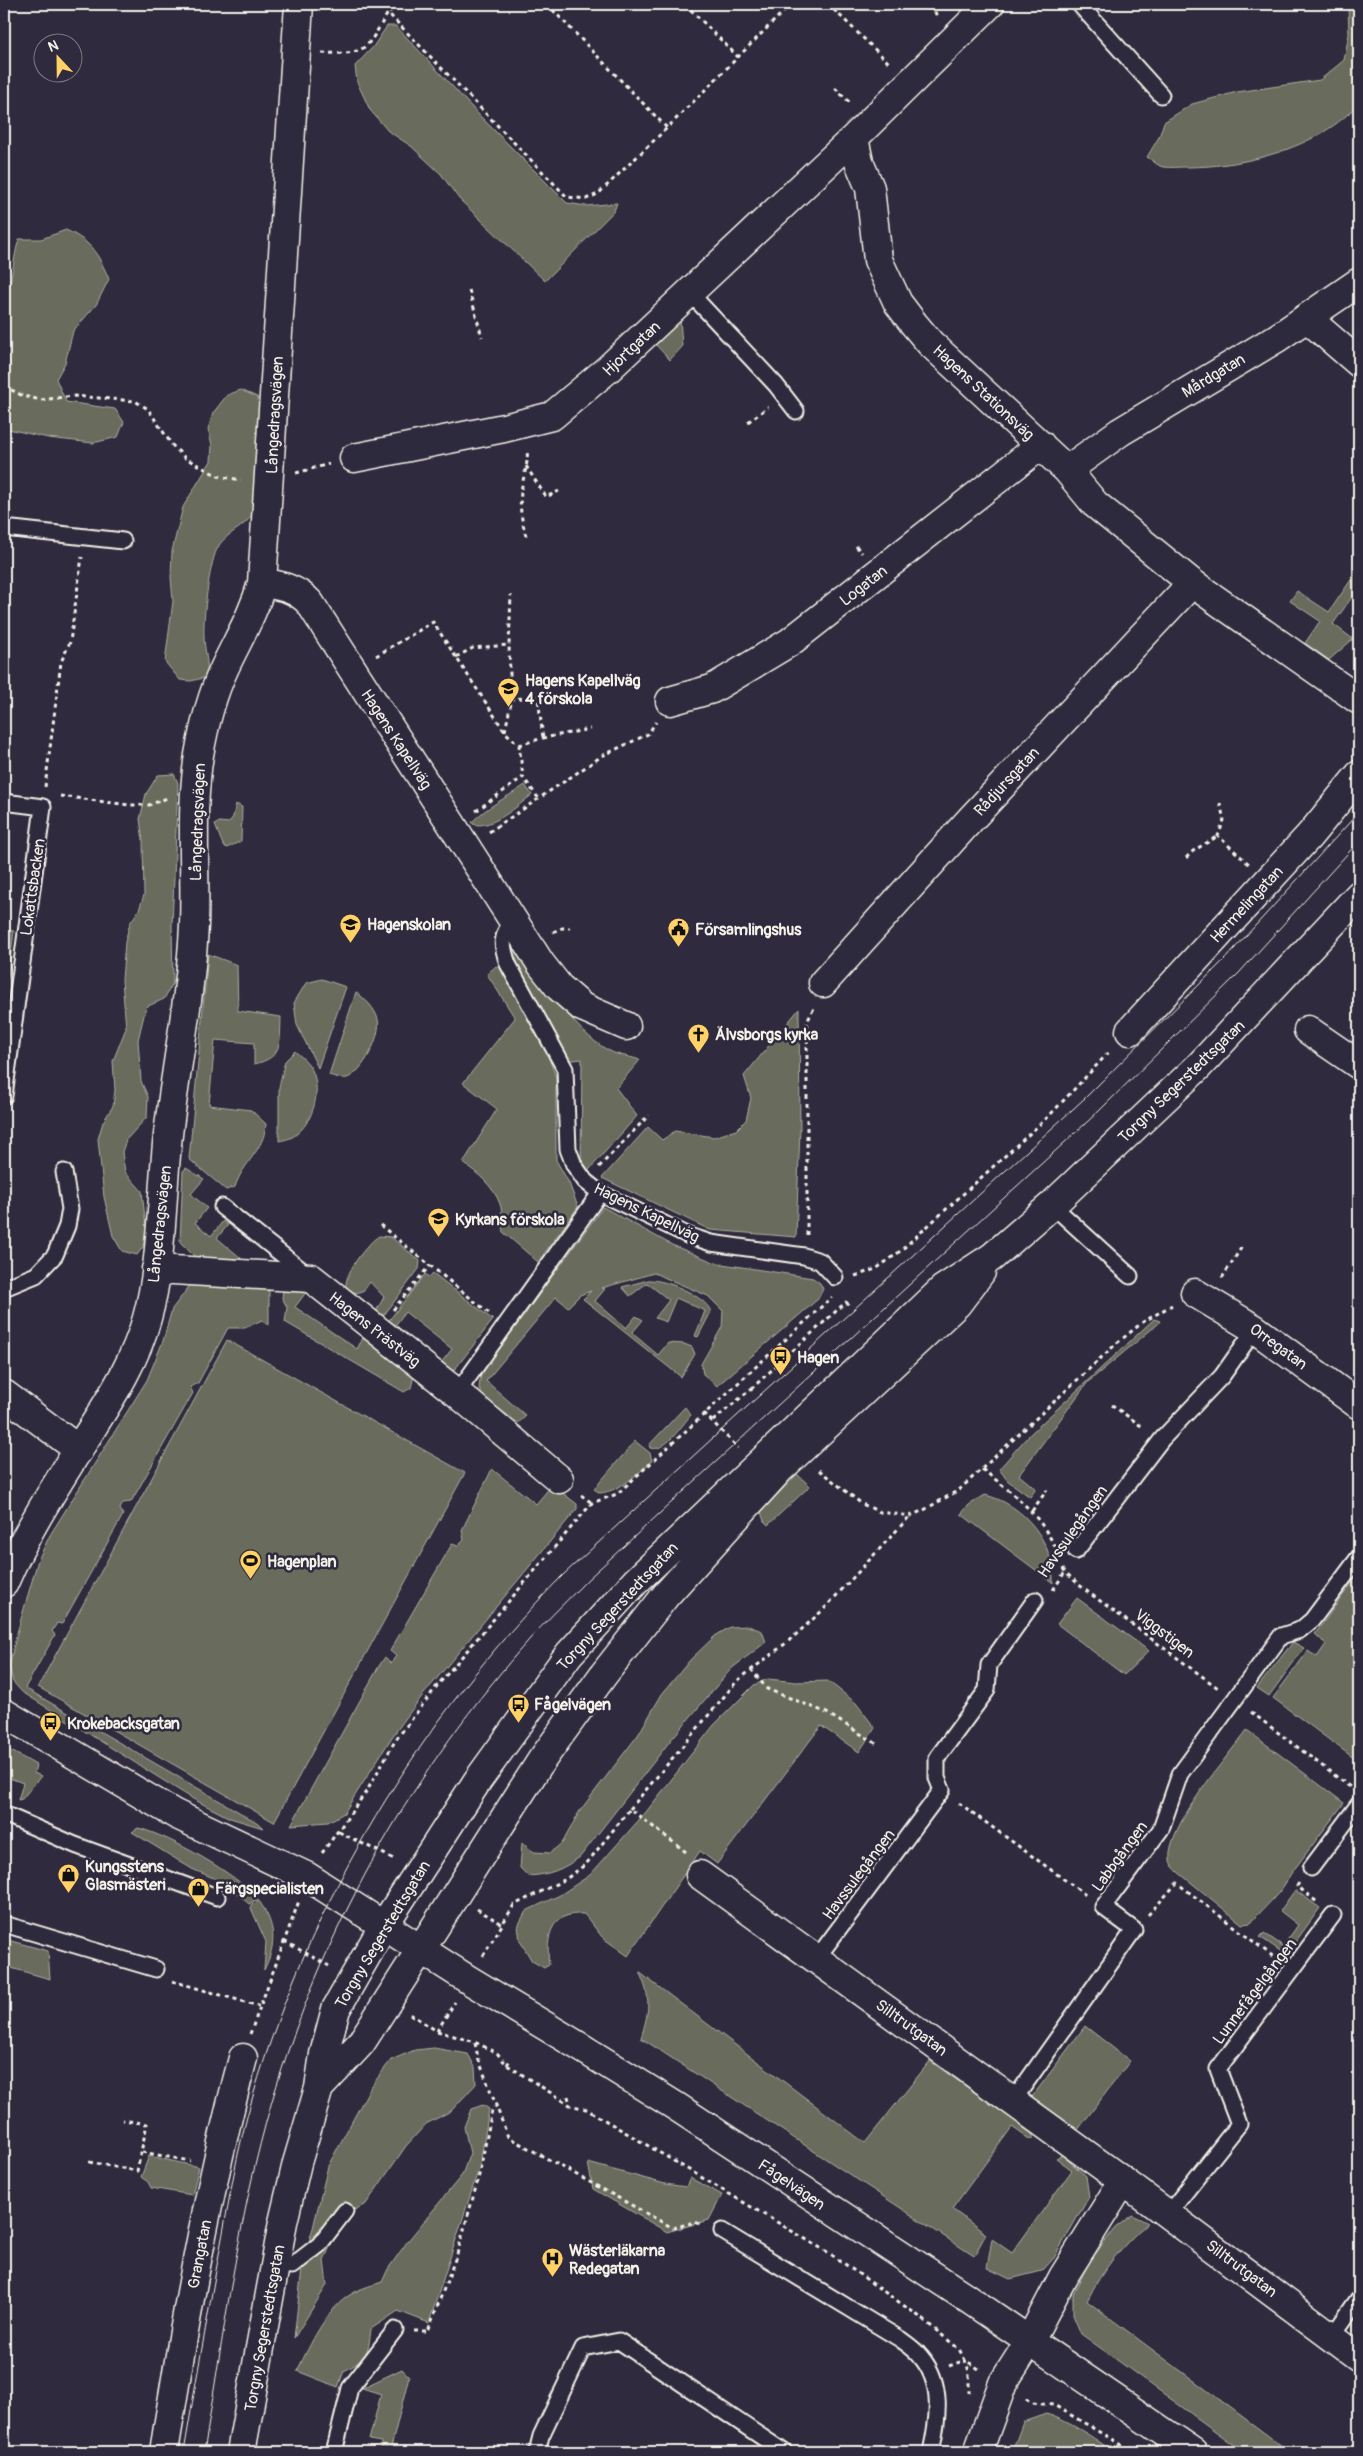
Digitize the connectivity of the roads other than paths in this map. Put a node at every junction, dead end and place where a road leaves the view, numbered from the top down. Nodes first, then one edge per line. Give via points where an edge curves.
1 (299, 4) edge
2 (990, 4) edge
3 (1079, 4) edge
4 (1160, 95) dead end
5 (854, 138) junction
6 (1359, 282) edge
7 (690, 294) junction
8 (1307, 318) junction
9 (1359, 363) edge
10 (796, 410) dead end
11 (1041, 445) junction
12 (354, 458) road end
13 (1067, 470) junction
14 (4, 528) edge
15 (122, 541) dead end
16 (262, 583) junction
17 (1192, 583) junction
18 (1359, 700) edge
19 (670, 701) road end
20 (1359, 775) edge
21 (4, 802) edge
22 (1359, 895) edge
23 (512, 919) junction
24 (821, 994) road end
25 (626, 1026) dead end
26 (1308, 1030) dead end
27 (1130, 1031) road end
28 (1359, 1065) edge
29 (4, 1096) edge
30 (64, 1172) dead end
31 (600, 1193) junction
32 (1052, 1205) junction
33 (222, 1207) dead end
34 (992, 1256) junction
35 (156, 1269) junction
36 (1130, 1276) dead end
37 (835, 1277) road end
38 (311, 1278) junction
39 (4, 1288) edge
40 (1195, 1293) road end
41 (1255, 1329) junction
42 (457, 1393) junction
43 (4, 1394) edge
44 (1359, 1405) edge
45 (79, 1450) junction
46 (559, 1479) dead end
47 (1076, 1551) road end
48 (1359, 1557) edge
49 (4, 1583) edge
50 (1035, 1600) road end
51 (4, 1713) edge
52 (1359, 1804) edge
53 (4, 1814) edge
54 (1311, 1868) road end
55 (700, 1875) road end
56 (216, 1897) dead end
57 (1333, 1915) road end
58 (4, 1924) edge
59 (384, 1926) junction
60 (421, 1950) junction
61 (817, 1958) junction
62 (156, 1969) road end
63 (243, 2058) road end
64 (319, 2088) junction
65 (1013, 2101) junction
66 (1123, 2180) junction
67 (345, 2211) dead end
68 (1168, 2214) junction
69 (722, 2231) road end
70 (276, 2265) junction
71 (1359, 2298) edge
72 (395, 2330) road end
73 (1333, 2335) junction
74 (1029, 2342) junction
75 (1359, 2356) edge
76 (164, 2452) edge
77 (241, 2452) edge
78 (334, 2452) edge
79 (537, 2452) edge
80 (784, 2452) edge
81 (931, 2452) edge
82 (978, 2452) edge
83 (1193, 2452) edge

1 - 16 street, Långedragsvägen
2 - 5 street
3 - 4 lane
5 - 7 street, Hjortgatan
5 - 11 street, Hagens Stationsväg via 859,162 870,188 878,260 898,303 930,343
6 - 8 street, Mårdgatan
7 - 10 lane
7 - 12 street, Hjortgatan via 552,416
8 - 9 street
8 - 13 street, Mårdgatan via 1128,426
11 - 13 street, Hagens Stationsväg
11 - 19 street, Logatan via 790,642 712,689
13 - 17 street, Hagens Stationsväg via 1095,504
14 - 15 lane
16 - 23 street, Hagens Kapellväg via 279,585 303,595
16 - 35 street, Långedragsvägen via 255,609 224,669 207,712 199,755 194,926 183,1034 168,1133
17 - 18 street, Hagens Stationsväg
17 - 24 street, Rådjursgatan via 965,825
20 - 27 street, Hermelingatan via 1310,835
21 - 29 lane, Lokattsbacken via 44,800
22 - 32 street, Torgny Segerstedtsgatan via 1199,1066
23 - 25 street, Hagens Kapellväg via 559,987 582,1007
23 - 31 lane, Hagens Kapellväg via 503,934 508,964 565,1069 568,1149 574,1166
26 - 28 street
30 - 39 lane via 70,1209 68,1226 55,1255 36,1275
31 - 37 lane, Hagens Kapellväg via 687,1235 711,1243 804,1256 820,1261
31 - 42 lane
32 - 34 street, Torgny Segerstedtsgatan
32 - 36 lane
33 - 38 lane
34 - 59 street, Torgny Segerstedtsgatan via 943,1289 636,1581 569,1654 478,1780
34 - 60 street, Torgny Segerstedtsgatan via 957,1304 779,1470 666,1595 541,1760
35 - 38 street
35 - 45 street, Långedragsvägen via 148,1316 135,1354
38 - 42 street, Hagens Prästväg
40 - 41 street, Orregatan
41 - 44 street, Orregatan
41 - 47 lane, Havssulegången via 1222,1376 1162,1438
42 - 46 street, Hagens Prästväg
43 - 45 street
45 - 49 street, Långedragsvägen via 41,1510
48 - 65 lane, Labbgången via 1312,1620 1300,1630 1281,1636 1180,1774 1161,1829 1103,1907 1134,1930
50 - 61 lane, Havssulegången via 989,1664 987,1690 937,1758 937,1778 942,1790
51 - 59 street via 175,1814 308,1877
52 - 54 lane
53 - 56 lane via 75,1845
55 - 61 street, Silltrutgatan
57 - 68 lane, Lunnefågelgången via 1218,2069 1239,2124
58 - 62 lane
59 - 60 street, Fågelvägen
59 - 64 street, Torgny Segerstedtsgatan via 336,2009
60 - 64 street, Torgny Segerstedtsgatan via 361,2042
60 - 74 street, Fågelvägen via 677,2107
61 - 65 street, Silltrutgatan
63 - 76 street, Grangatan via 216,2166 182,2339
64 - 70 street, Torgny Segerstedtsgatan via 297,2163
65 - 66 street, Silltrutgatan
66 - 68 street, Silltrutgatan
66 - 74 street via 1062,2277
67 - 70 lane via 312,2251 292,2266
68 - 73 street, Silltrutgatan
69 - 81 lane via 900,2339 921,2357 937,2391 938,2409
70 - 77 street, Torgny Segerstedtsgatan
71 - 73 lane
72 - 78 lane via 350,2388
73 - 75 street, Silltrutgatan
74 - 82 street via 1003,2383
74 - 83 street, Fågelvägen
79 - 80 lane via 541,2436 583,2348 619,2341

